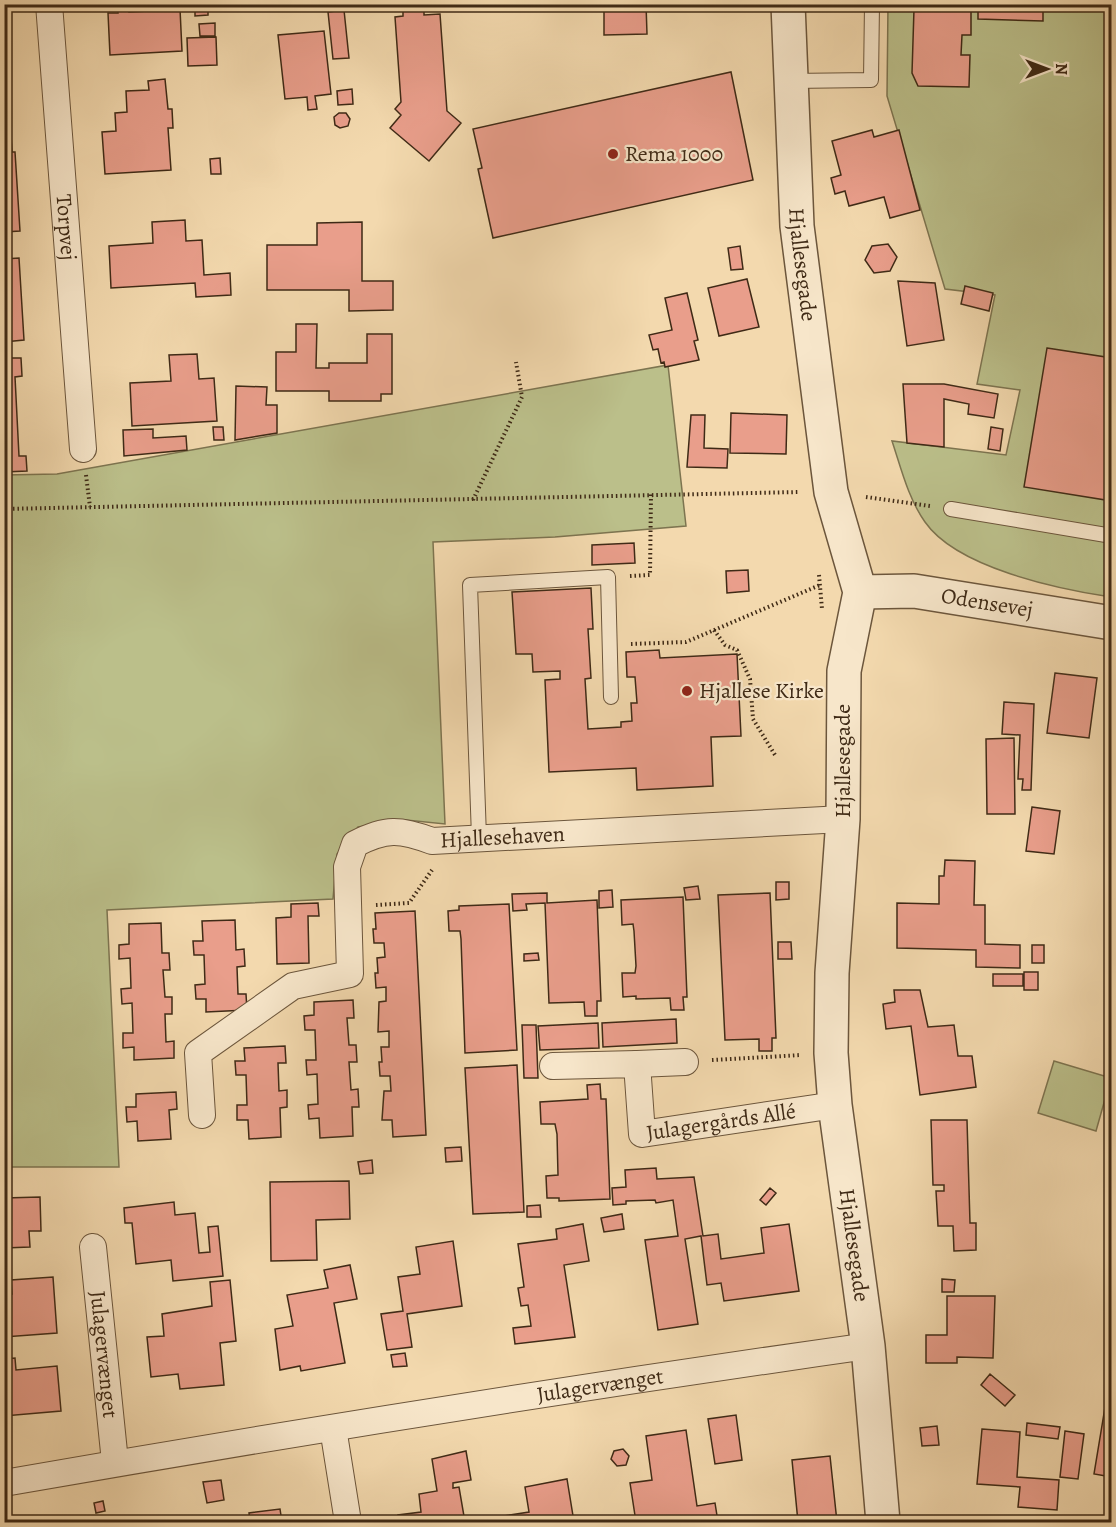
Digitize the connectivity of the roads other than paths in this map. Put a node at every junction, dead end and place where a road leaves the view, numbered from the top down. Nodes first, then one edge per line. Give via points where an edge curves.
1 (49, 4) edge
2 (788, 4) edge
3 (872, 4) edge
4 (789, 81) junction
5 (83, 449) dead end
6 (951, 509) road end
7 (1112, 536) edge
8 (860, 592) junction
9 (1112, 623) edge
10 (611, 697) dead end
11 (843, 819) junction
12 (479, 837) junction
13 (685, 1062) road end
14 (638, 1064) junction
15 (554, 1066) dead end
16 (835, 1105) junction
17 (202, 1115) dead end
18 (93, 1247) dead end
19 (868, 1346) junction
20 (333, 1428) junction
21 (115, 1462) junction
22 (4, 1483) edge
23 (348, 1522) edge
24 (883, 1522) edge

1 - 5 street, Torpvej
2 - 4 street, Hjallesegade
3 - 4 lane via 871,80
4 - 8 street, Hjallesegade via 797,226 831,492
6 - 7 lane
8 - 9 street, Odensevej via 914,591
8 - 11 street, Hjallesegade via 844,671
10 - 12 lane via 608,577 470,585
11 - 12 street, Hjallesehaven
11 - 16 street, Hjallesegade via 832,973
12 - 17 street, Hjallesehaven via 432,841 402,830 374,834 355,844 347,867 350,974 293,986 198,1053
13 - 14 street
14 - 15 street
14 - 16 street, Julagergårds Allé via 642,1134
16 - 19 street, Hjallesegade
18 - 21 street, Julagervænget
19 - 20 street, Julagervænget
19 - 24 street, Hjallesegade
20 - 21 street, Julagervænget
20 - 23 street
21 - 22 street, Julagervænget

